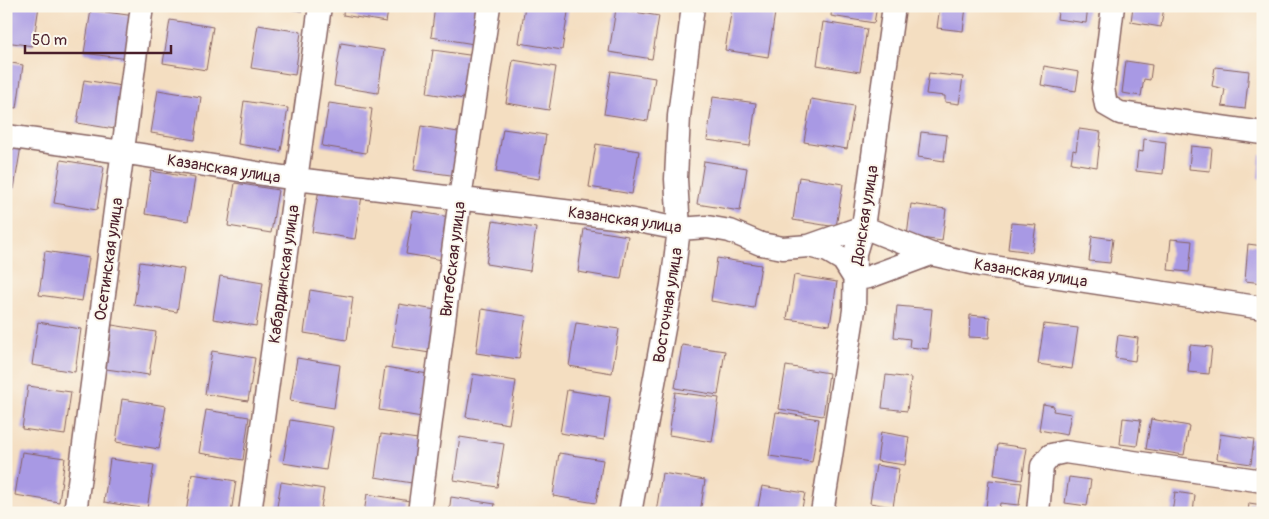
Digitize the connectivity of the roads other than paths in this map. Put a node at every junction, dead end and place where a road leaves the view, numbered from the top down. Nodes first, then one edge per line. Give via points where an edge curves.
1 (142, 6) edge
2 (320, 6) edge
3 (489, 6) edge
4 (693, 6) edge
5 (894, 6) edge
6 (1112, 6) edge
7 (1263, 132) edge
8 (6, 136) edge
9 (122, 152) junction
10 (296, 179) junction
11 (460, 198) junction
12 (864, 227) junction
13 (679, 229) junction
14 (810, 246) junction
15 (931, 254) junction
16 (855, 279) junction
17 (1263, 308) edge
18 (1263, 481) edge
19 (74, 513) edge
20 (250, 513) edge
21 (419, 513) edge
22 (630, 513) edge
23 (822, 513) edge
24 (1038, 513) edge

1 - 9 street, Осетинская улица
2 - 10 street, Кабардинская улица
3 - 11 street, Витебская улица
4 - 13 street, Восточная улица via 679,116 676,179
5 - 12 street, Донская улица
6 - 7 street via 1103,88 1106,105 1120,113
8 - 9 street, Казанская улица
9 - 10 street, Казанская улица
9 - 19 street, Осетинская улица
10 - 11 street, Казанская улица
10 - 20 street, Кабардинская улица
11 - 13 street, Казанская улица via 623,218
11 - 21 street, Витебская улица
12 - 14 street, Казанская улица
12 - 15 street, Казанская улица
12 - 16 street, Донская улица via 855,253
13 - 14 street, Казанская улица via 707,227 730,231 761,244 783,248
13 - 22 street, Восточная улица via 672,285
14 - 16 street via 843,260
15 - 16 street
15 - 17 street, Казанская улица via 980,265
16 - 23 street, Донская улица via 854,310
18 - 24 street via 1065,452 1051,455 1042,466

